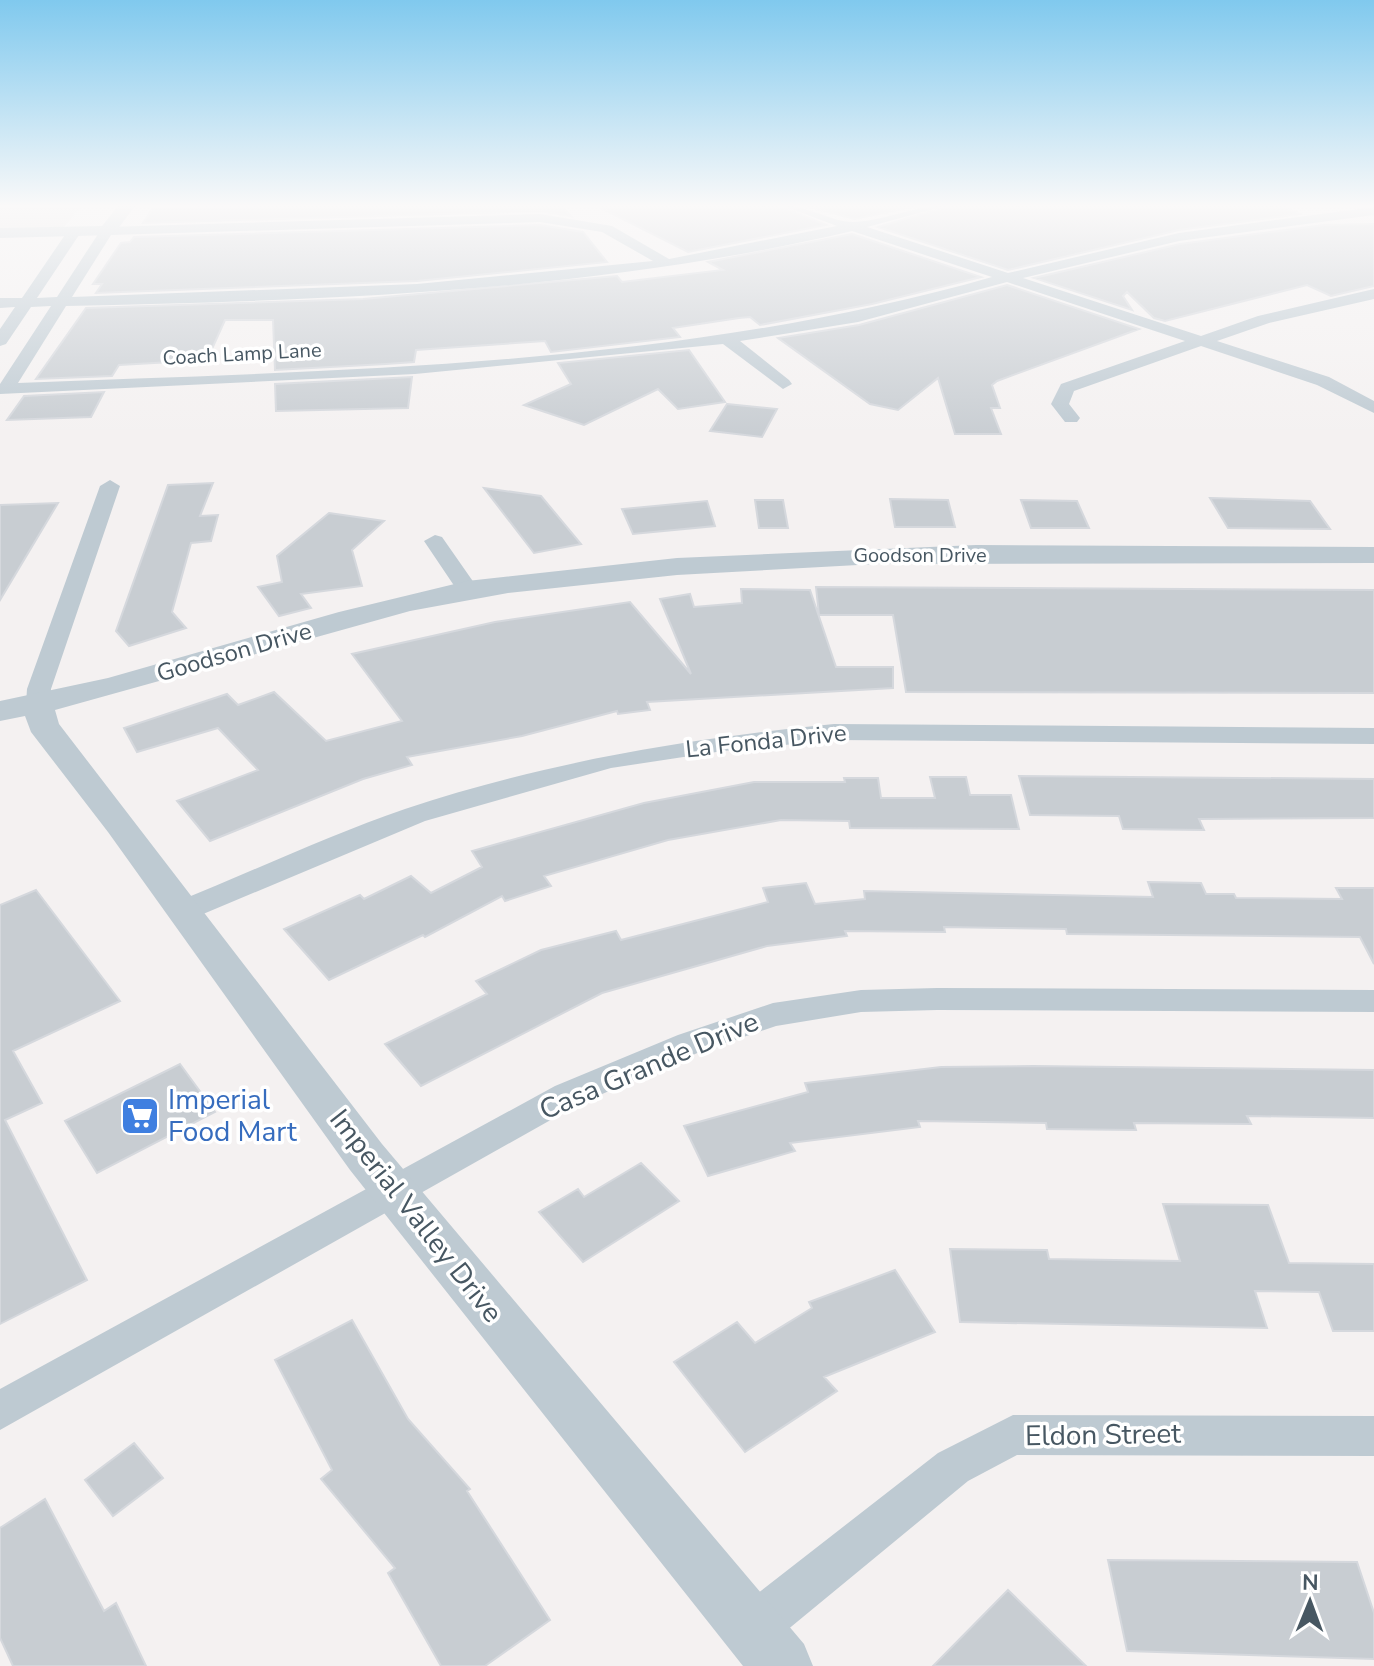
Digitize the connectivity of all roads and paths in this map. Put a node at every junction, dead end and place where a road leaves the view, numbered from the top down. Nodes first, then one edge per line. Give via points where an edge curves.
1 (41, 283) edge
2 (76, 283) edge
3 (476, 283) edge
4 (987, 283) edge
5 (1019, 283) edge
6 (1374, 294) edge
7 (66, 300) junction
8 (28, 302) junction
9 (0, 303) edge
10 (727, 339) junction
11 (0, 341) edge
12 (1196, 341) junction
13 (486, 363) junction
14 (783, 384) dead end
15 (496, 386) dead end
16 (3, 388) edge
17 (1374, 408) edge
18 (1071, 418) dead end
19 (110, 486) dead end
20 (435, 541) dead end
21 (1374, 555) edge
22 (468, 590) junction
23 (19, 708) edge
24 (1374, 736) edge
25 (185, 910) junction
26 (1374, 1001) edge
27 (393, 1191) junction
28 (0, 1411) edge
29 (1374, 1436) edge
30 (752, 1628) junction
31 (782, 1666) edge

1 - 8 street
2 - 7 street
3 - 7 street
4 - 10 street, Coach Lamp Lane via 863,315
5 - 12 street
6 - 12 street
7 - 8 street
7 - 16 street
8 - 9 street
8 - 11 street
10 - 13 street, Coach Lamp Lane
10 - 14 street
12 - 17 street via 1323,381
12 - 18 street via 1067,388 1060,404
13 - 15 street
13 - 16 street, Coach Lamp Lane
19 - 23 street via 39,689
20 - 22 street
21 - 22 street, Goodson Drive via 824,555 698,562
22 - 23 street, Goodson Drive via 254,644 114,688
23 - 25 street, Imperial Valley Drive via 43,725
24 - 25 street, La Fonda Drive via 834,732 723,743 608,761 415,815
25 - 27 street, Imperial Valley Drive
26 - 27 street, Casa Grande Drive via 937,999 861,1001 773,1015 567,1095
27 - 28 street, Casa Grande Drive
27 - 30 street, Imperial Valley Drive
29 - 30 street, Eldon Street via 1013,1435 953,1467
30 - 31 street, Imperial Valley Drive

